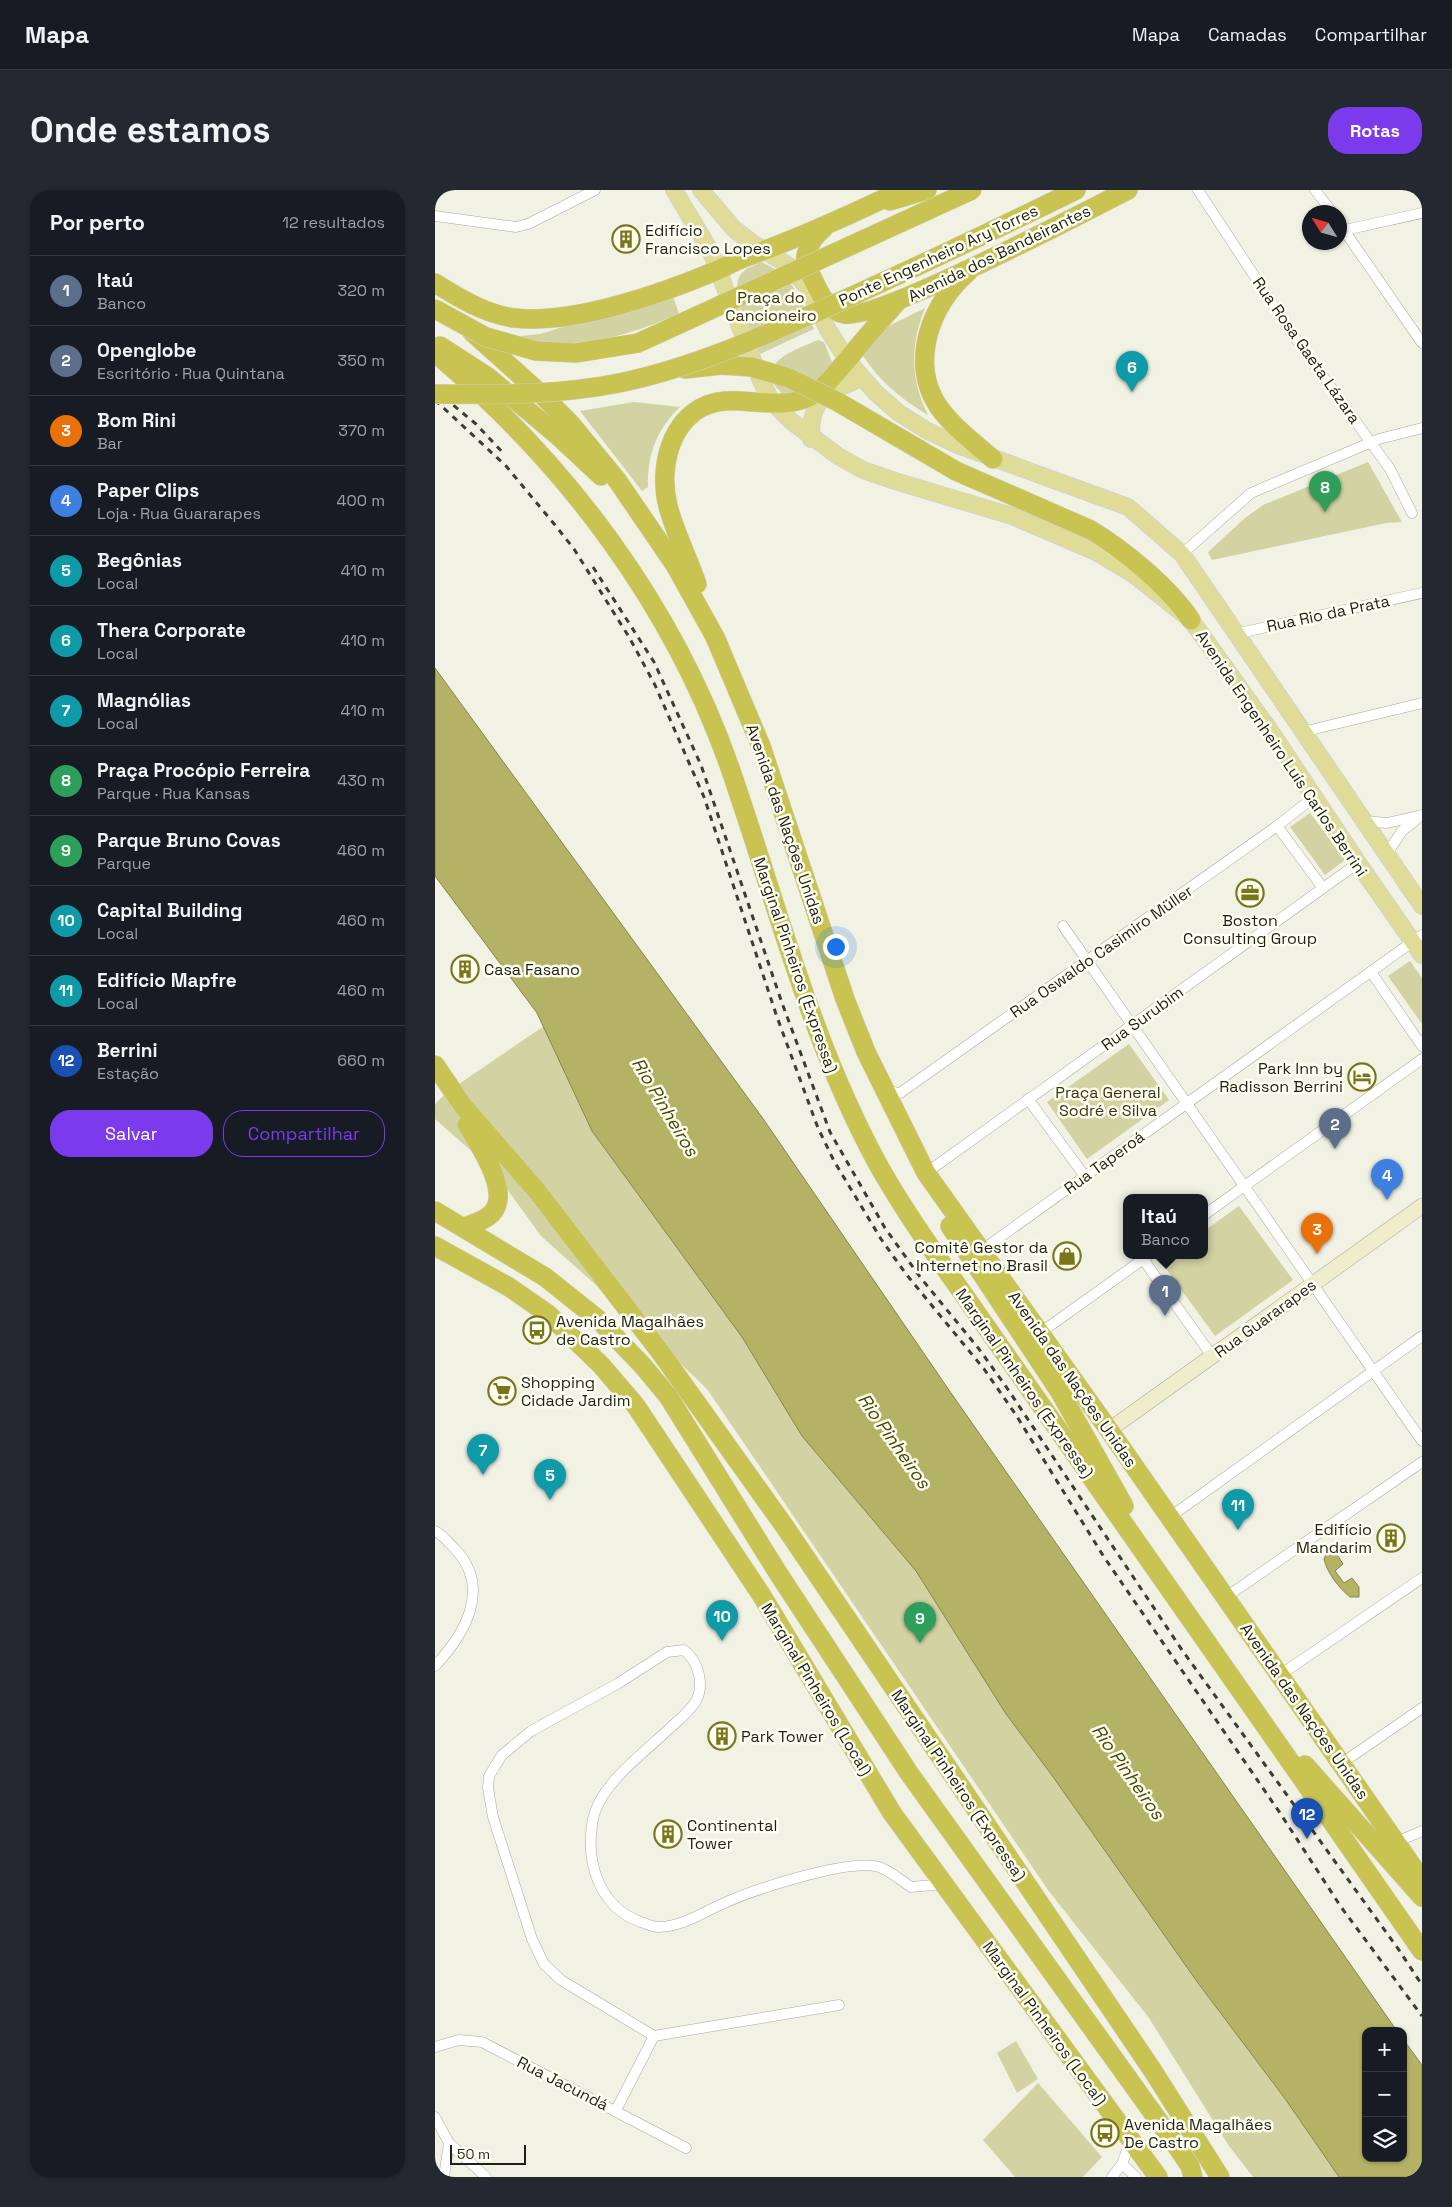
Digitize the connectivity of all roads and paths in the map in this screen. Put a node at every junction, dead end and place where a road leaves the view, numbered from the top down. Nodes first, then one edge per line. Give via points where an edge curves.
1 (674, 190) edge
2 (701, 190) edge
3 (927, 190) edge
4 (972, 190) edge
5 (1128, 190) edge
6 (1198, 190) edge
7 (1315, 190) edge
8 (590, 191) edge
9 (898, 191) edge
10 (1070, 193) edge
11 (1326, 205) edge
12 (869, 207) junction
13 (1422, 213) edge
14 (435, 216) edge
15 (828, 226) junction
16 (1347, 226) edge
17 (1347, 234) edge
18 (766, 251) junction
19 (993, 256) junction
20 (718, 270) junction
21 (435, 283) edge
22 (435, 302) edge
23 (897, 302) junction
24 (435, 309) edge
25 (1422, 343) edge
26 (435, 344) edge
27 (435, 353) edge
28 (847, 360) junction
29 (664, 372) junction
30 (861, 378) junction
31 (435, 394) edge
32 (772, 402) junction
33 (1422, 428) edge
34 (811, 439) junction
35 (1372, 442) junction
36 (993, 459) junction
37 (1412, 513) dead end
38 (648, 523) junction
39 (1182, 554) junction
40 (1422, 593) edge
41 (1191, 620) junction
42 (1235, 634) junction
43 (715, 637) junction
44 (1422, 703) edge
45 (1302, 732) junction
46 (1314, 797) junction
47 (1422, 816) edge
48 (1363, 821) junction
49 (1277, 826) junction
50 (1386, 855) junction
51 (1357, 863) junction
52 (1323, 888) junction
53 (1422, 906) edge
54 (1063, 926) dead end
55 (1419, 944) edge
56 (1087, 961) junction
57 (1371, 972) junction
58 (1133, 1025) junction
59 (1422, 1046) edge
60 (1422, 1059) edge
61 (438, 1070) edge
62 (884, 1090) junction
63 (1028, 1099) junction
64 (1187, 1103) junction
65 (894, 1112) junction
66 (926, 1173) junction
67 (1084, 1175) junction
68 (1245, 1186) junction
69 (1422, 1206) edge
70 (435, 1211) edge
71 (1208, 1213) edge
72 (464, 1227) junction
73 (435, 1246) edge
74 (982, 1250) junction
75 (1143, 1259) edge
76 (1147, 1259) edge
77 (1313, 1284) junction
78 (1040, 1333) junction
79 (1422, 1336) edge
80 (1212, 1356) junction
81 (1373, 1371) junction
82 (1109, 1430) junction
83 (1422, 1442) edge
84 (1422, 1462) edge
85 (1169, 1517) junction
86 (435, 1531) edge
87 (1159, 1574) junction
88 (1422, 1578) edge
89 (1226, 1597) junction
90 (435, 1666) edge
91 (1280, 1675) junction
92 (1422, 1708) edge
93 (1261, 1719) junction
94 (1342, 1763) junction
95 (1422, 1831) edge
96 (1396, 1842) junction
97 (1422, 1880) edge
98 (944, 1884) junction
99 (1422, 1897) edge
100 (1422, 1951) edge
101 (839, 2005) dead end
102 (654, 2036) junction
103 (435, 2047) edge
104 (617, 2110) junction
105 (435, 2117) edge
106 (1131, 2139) junction
107 (449, 2143) junction
108 (686, 2148) dead end
109 (1122, 2164) junction
110 (443, 2177) edge
111 (486, 2177) edge
112 (1112, 2177) edge
113 (1136, 2177) edge
114 (1158, 2177) edge
115 (1193, 2177) edge
116 (1221, 2177) edge

1 - 20 main road, Avenida Engenheiro Luís Carlos Berrini via 705,241
2 - 18 main road, Avenida Engenheiro Luís Carlos Berrini via 734,229
3 - 12 highway
4 - 24 highway, bridge via 638,343 576,353 536,351 486,337
5 - 19 highway, Avenida dos Bandeirantes
6 - 35 street, Rua Rosa Gaeta Lázara via 1291,332
7 - 11 street
8 - 14 street via 528,224 516,227
9 - 12 highway
10 - 29 highway, Ponte Engenheiro Ary Torres, bridge via 942,256 748,343
12 - 15 highway
13 - 16 street
15 - 18 highway
15 - 23 highway via 814,238 806,260 806,266 827,305 850,315
17 - 25 street
18 - 20 highway
18 - 28 main road, Avenida Engenheiro Luís Carlos Berrini via 789,266 808,288
19 - 23 highway, Avenida dos Bandeirantes
19 - 36 highway via 963,276 947,295 927,334 923,360 929,388 937,405
20 - 21 highway via 591,313 541,319 492,313
20 - 32 main road, Avenida Engenheiro Luís Carlos Berrini
22 - 38 highway, Avenida das Nações Unidas via 518,372 571,424
23 - 28 highway
26 - 38 highway via 448,349 488,377 529,411
27 - 87 highway, Marginal Pinheiros (Expressa) via 500,412 549,464 601,527 669,633 728,763 801,989 831,1069 855,1120 915,1225
28 - 30 main road, Avenida Engenheiro Luís Carlos Berrini
28 - 32 highway via 813,395 800,401
29 - 31 highway, Ponte Engenheiro Ary Torres, bridge via 578,390
29 - 41 highway, bridge via 721,365 751,367 789,378 838,402 956,471 1106,539 1137,563 1185,610
30 - 34 main road via 831,390 821,400 813,418
30 - 36 main road, Avenida Engenheiro Luís Carlos Berrini via 899,413 926,430
32 - 34 main road, Avenida Engenheiro Luís Carlos Berrini
32 - 43 highway via 723,401 708,404 679,426 667,457 667,504
33 - 35 street
34 - 41 main road, Avenida Engenheiro Luís Carlos Berrini via 863,470 1012,516 1097,552 1133,574
35 - 37 street, Rua Rosa Gaeta Lázara
35 - 39 street via 1251,494
36 - 39 main road, Avenida Engenheiro Luís Carlos Berrini via 1128,507
38 - 43 highway, Avenida das Nações Unidas
39 - 42 main road, Avenida Engenheiro Luís Carlos Berrini
40 - 42 street, Rua Rio da Prata
41 - 46 main road, Avenida Engenheiro Luís Carlos Berrini
42 - 45 main road, Avenida Engenheiro Luís Carlos Berrini
43 - 62 highway, Avenida das Nações Unidas via 761,746 845,999
44 - 45 street
45 - 48 main road, Avenida Engenheiro Luís Carlos Berrini
46 - 49 street, Rua Oswaldo Casimiro Müller
46 - 51 main road, Avenida Engenheiro Luís Carlos Berrini
47 - 48 street via 1387,823
47 - 50 street via 1402,831
48 - 50 main road, Avenida Engenheiro Luís Carlos Berrini
49 - 52 street
49 - 56 street, Rua Oswaldo Casimiro Müller
50 - 53 main road, Avenida Engenheiro Luís Carlos Berrini
51 - 52 street, Rua Surubim
51 - 55 main road, Avenida Engenheiro Luís Carlos Berrini
52 - 58 street, Rua Surubim
54 - 56 street
55 - 57 street, Rua Taperoá
56 - 58 street
56 - 62 street, Rua Oswaldo Casimiro Müller via 900,1093
57 - 59 street
57 - 64 street, Rua Taperoá
58 - 63 street, Rua Surubim
58 - 64 street
60 - 68 street
61 - 72 highway via 484,1150 499,1193 496,1208 487,1217
61 - 116 highway, Marginal Pinheiros (Expressa) via 463,1106 537,1191 661,1354 785,1527
62 - 65 highway, Avenida das Nações Unidas
63 - 66 street, Rua Surubim
63 - 67 street
64 - 67 street, Rua Taperoá
64 - 68 street
65 - 66 highway, Avenida das Nações Unidas
65 - 87 highway via 918,1179 1059,1392
66 - 74 highway, Avenida das Nações Unidas
67 - 74 street, Rua Taperoá
68 - 71 street
68 - 77 street
69 - 77 street, Rua Guararapes
70 - 72 highway
72 - 115 highway via 545,1277 599,1320 668,1396 778,1573 909,1772 1173,2141 1190,2166
73 - 98 highway, Marginal Pinheiros (Local) via 548,1314 601,1365 636,1406 762,1596 892,1813
74 - 78 highway, Avenida das Nações Unidas
75 - 78 street
76 - 80 street
77 - 80 street, Rua Guararapes
77 - 81 street
78 - 82 highway, Avenida das Nações Unidas
79 - 81 street
80 - 82 street, Rua Guararapes
81 - 83 street
81 - 85 street
82 - 85 highway, Avenida das Nações Unidas
84 - 89 street
85 - 89 highway, Avenida das Nações Unidas
86 - 90 street via 461,1556 471,1576 473,1597 469,1620
87 - 93 highway, Marginal Pinheiros (Expressa)
88 - 91 street
89 - 91 highway, Avenida das Nações Unidas
91 - 94 highway, Avenida das Nações Unidas
92 - 94 street
93 - 99 highway
93 - 100 highway, Marginal Pinheiros (Expressa)
94 - 96 highway, Avenida das Nações Unidas
95 - 96 street
96 - 97 highway, Avenida das Nações Unidas
98 - 102 street via 911,1887 878,1866 859,1865 751,1891 677,1925 657,1928 620,1911 605,1896 594,1874 590,1848 595,1807 622,1773 697,1700 700,1684 692,1656 683,1650 667,1652 617,1684 531,1731 502,1755 489,1776 488,1788 499,1836 532,1939 544,1964 561,1980
98 - 106 highway, Marginal Pinheiros (Local)
101 - 102 street
102 - 104 street
103 - 104 street, Rua Jacundá via 459,2040 482,2042
104 - 108 street, Rua Jacundá
105 - 107 street
106 - 109 street
106 - 114 highway, Marginal Pinheiros (Local)
107 - 110 street
107 - 111 street
109 - 112 street
109 - 113 street

